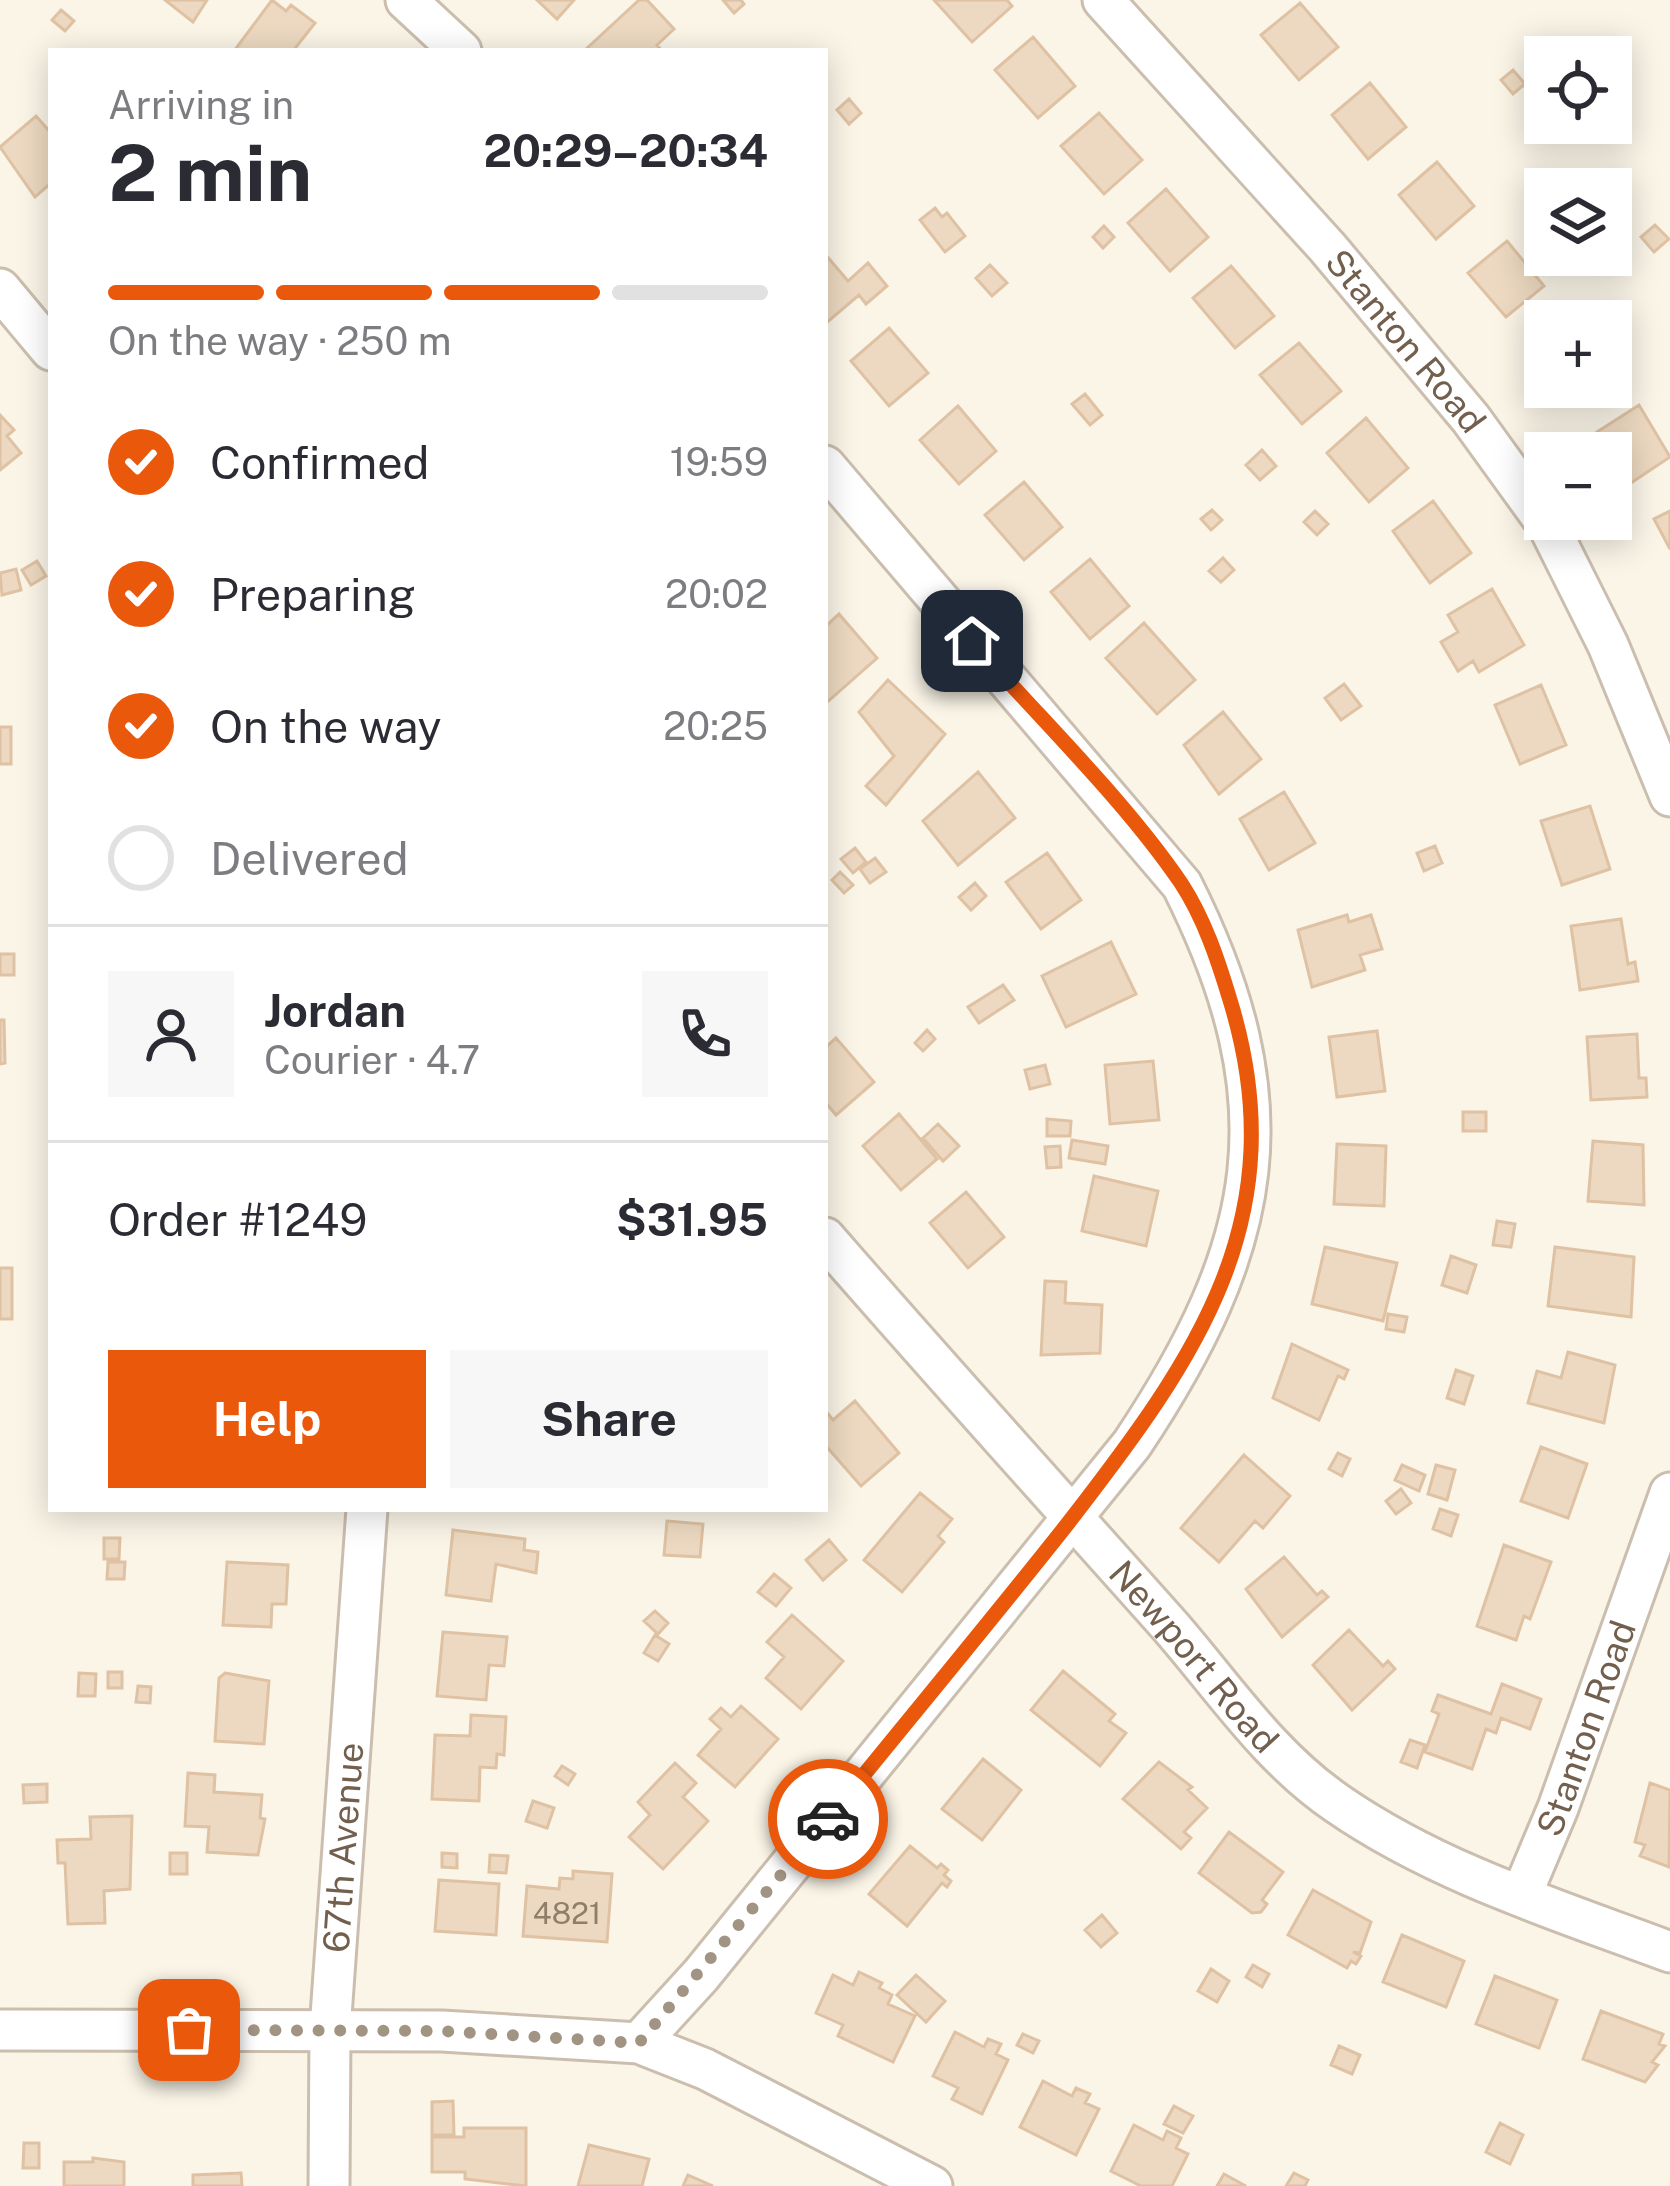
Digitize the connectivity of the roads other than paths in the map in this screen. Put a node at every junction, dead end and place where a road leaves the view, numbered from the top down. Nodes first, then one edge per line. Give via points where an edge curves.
1 (406, 0) edge
2 (1102, 0) edge
3 (458, 48) edge
4 (0, 289) edge
5 (48, 346) edge
6 (828, 470) edge
7 (1670, 796) edge
8 (828, 1241) edge
9 (1670, 1492) edge
10 (368, 1512) edge
11 (1070, 1519) junction
12 (1521, 1896) junction
13 (1670, 1952) edge
14 (0, 2030) edge
15 (330, 2030) junction
16 (639, 2043) junction
17 (329, 2186) edge
18 (932, 2186) edge

1 - 3 street
2 - 7 street, Stanton Road via 1327,247 1549,527
4 - 5 street
6 - 11 street via 1182,885 1215,949 1238,1025 1251,1155 1217,1299 1187,1362
8 - 11 street, Newport Road
9 - 12 street, Stanton Road
10 - 15 street, 67th Avenue
11 - 12 street, Newport Road via 1302,1776 1402,1841
11 - 16 street
12 - 13 street, Newport Road
14 - 15 street
15 - 16 street
15 - 17 street, 67th Avenue
16 - 18 street

